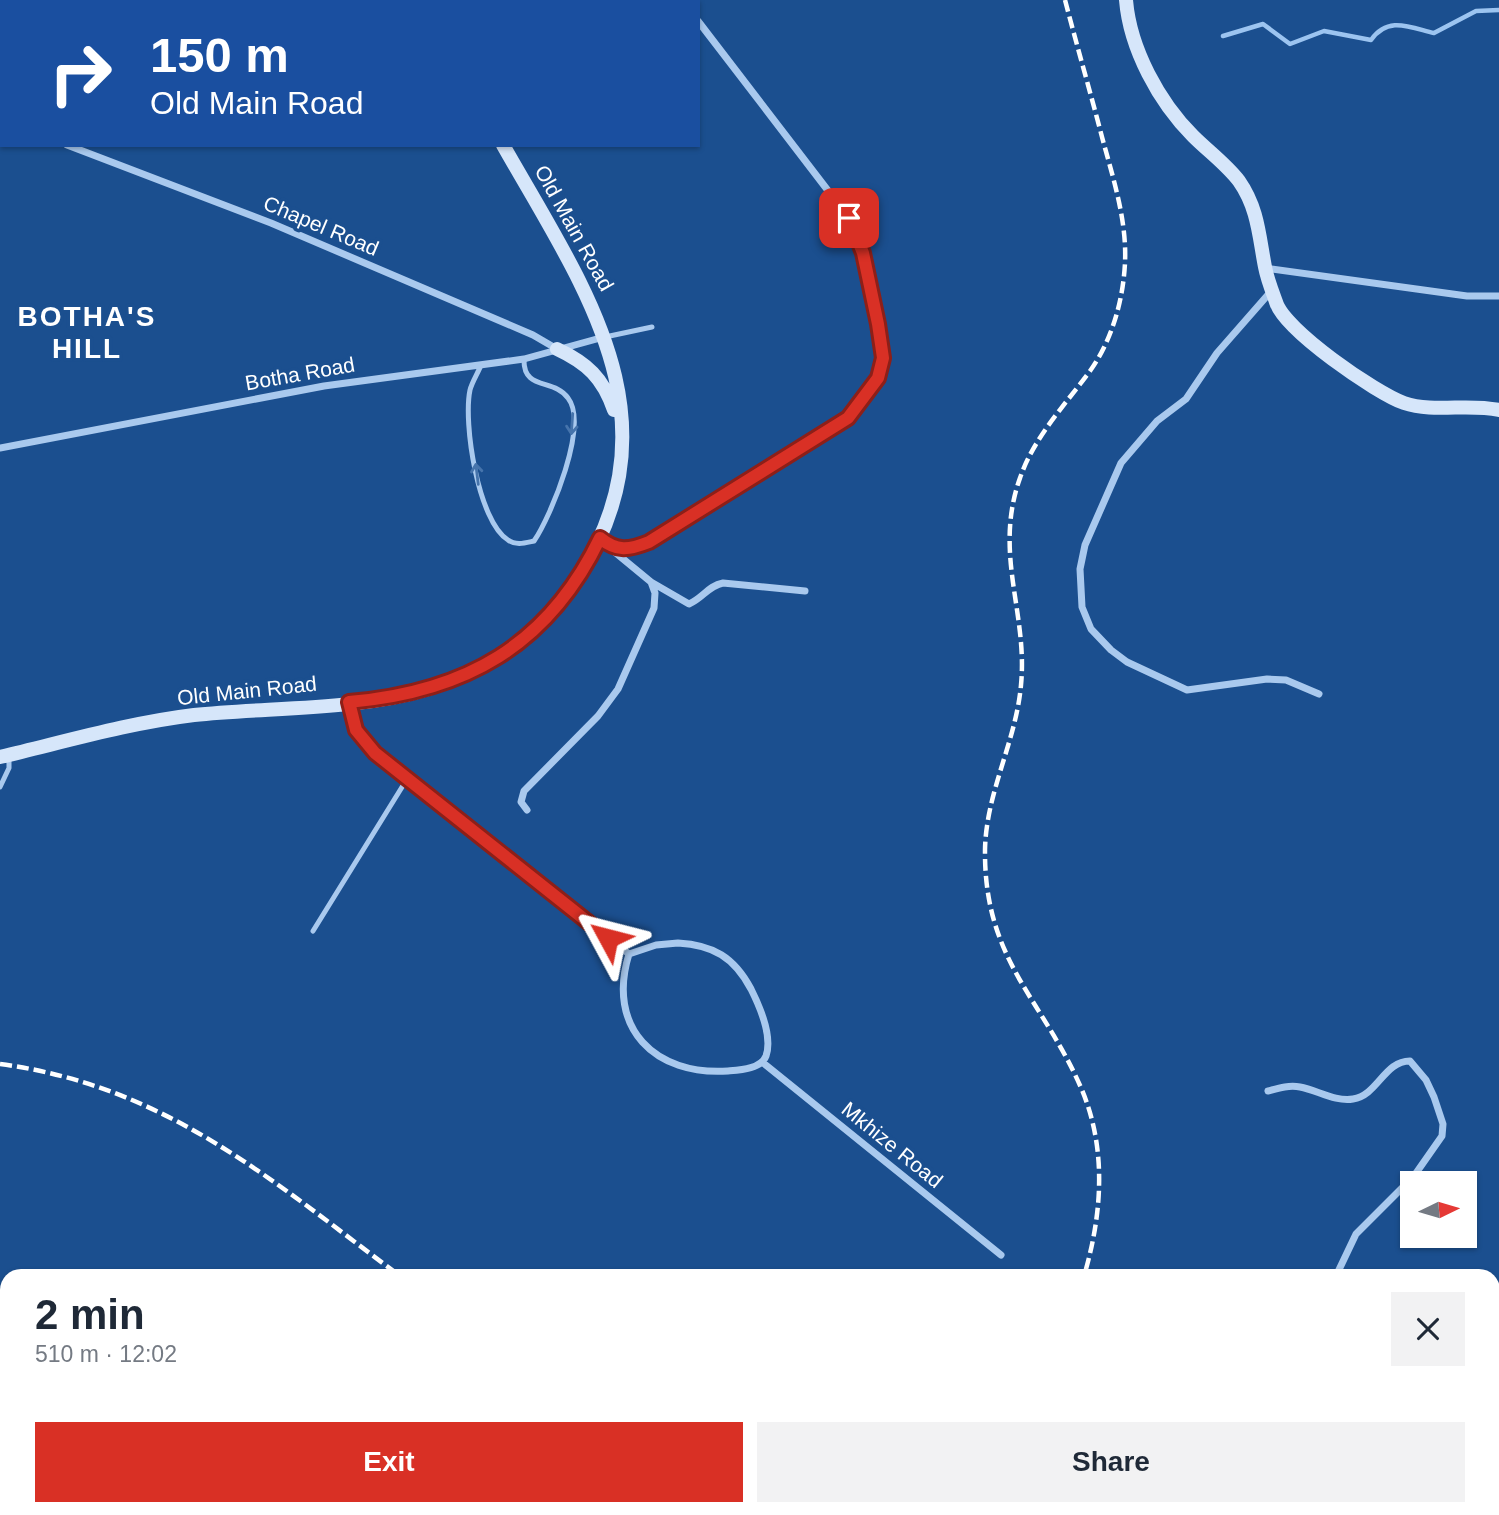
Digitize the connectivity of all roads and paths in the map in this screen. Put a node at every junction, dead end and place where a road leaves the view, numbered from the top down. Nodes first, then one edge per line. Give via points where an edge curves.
1 (1126, 0) edge
2 (700, 24) edge
3 (72, 147) edge
4 (504, 147) edge
5 (1265, 268) junction
6 (1273, 289) junction
7 (1499, 296) edge
8 (652, 327) dead end
9 (605, 337) junction
10 (557, 349) junction
11 (524, 359) junction
12 (481, 365) junction
13 (1499, 410) edge
14 (623, 438) junction
15 (0, 448) edge
16 (600, 539) junction
17 (651, 583) junction
18 (805, 591) dead end
19 (1320, 694) dead end
20 (349, 702) junction
21 (4, 756) edge
22 (407, 779) junction
23 (0, 787) edge
24 (527, 810) dead end
25 (313, 931) dead end
26 (629, 954) junction
27 (762, 1062) junction
28 (1268, 1091) dead end
29 (1001, 1255) dead end
30 (1339, 1269) edge

1 - 5 main road via 1147,70 1172,113 1238,180 1251,202
2 - 16 street via 849,218 863,253 883,358 878,378 848,418 649,542 620,550
3 - 10 street, Chapel Road via 271,223
4 - 9 main road, Old Main Road via 591,301
5 - 6 main road
5 - 7 street via 1467,296
6 - 13 main road via 1279,310 1303,336 1384,393 1424,407 1467,405
6 - 19 street via 1217,353 1186,399 1151,428 1121,463 1085,545 1080,569 1082,607 1091,629 1111,650 1187,690 1268,679 1286,680
8 - 9 lane
9 - 10 street, Botha Road
9 - 14 main road, Old Main Road via 617,381
10 - 11 street, Botha Road
10 - 14 main road via 600,377
11 - 12 street, Botha Road
11 -> 12 lane via 530,379 562,392 573,408 563,481 542,529 534,541 522,544 499,533 479,490 469,415 470,390
12 - 15 street, Botha Road via 324,386
14 - 16 main road, Old Main Road via 614,504
16 - 17 street
16 - 20 main road, Old Main Road via 552,614 501,657 426,690
17 - 18 street via 689,604 711,586 723,583
17 - 24 street via 654,608 618,689 598,716 524,791 521,802
20 - 21 main road, Old Main Road via 192,716
20 - 22 street via 356,730
21 - 23 lane via 9,768
22 - 25 lane
22 - 26 street
26 - 27 street via 678,943 716,949 750,987 763,1017 768,1045
26 - 27 street via 622,977 624,1002 633,1031 657,1056 688,1070 711,1072 741,1070
27 - 29 street, Mkhize Road
28 - 30 street via 1289,1086 1355,1099 1369,1092 1394,1065 1410,1061 1434,1097 1442,1136 1414,1176 1356,1234

